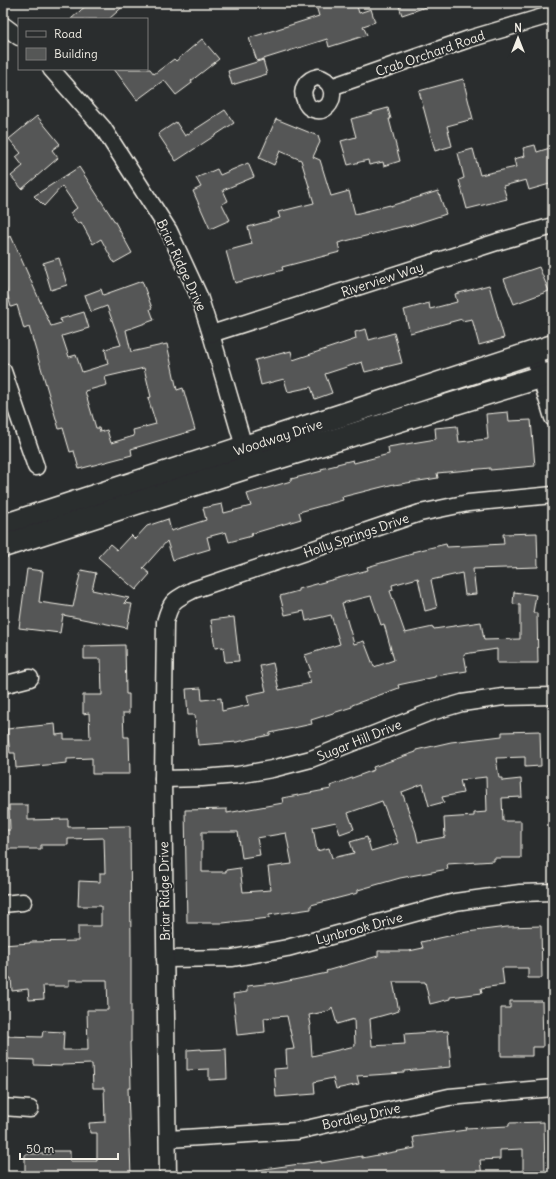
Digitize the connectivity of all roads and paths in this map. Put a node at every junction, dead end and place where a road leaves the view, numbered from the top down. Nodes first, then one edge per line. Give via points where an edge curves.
1 (553, 14) edge
2 (3, 25) edge
3 (18, 35) edge
4 (52, 70) edge
5 (331, 87) dead end
6 (553, 226) edge
7 (211, 334) junction
8 (553, 346) edge
9 (533, 353) junction
10 (3, 371) edge
11 (547, 375) edge
12 (553, 418) edge
13 (248, 457) junction
14 (36, 467) dead end
15 (553, 495) edge
16 (3, 526) edge
17 (3, 546) edge
18 (169, 606) joint
19 (30, 678) dead end
20 (3, 685) edge
21 (553, 696) edge
22 (163, 779) junction
23 (553, 892) edge
24 (22, 902) dead end
25 (3, 904) edge
26 (165, 959) junction
27 (553, 1088) edge
28 (3, 1107) edge
29 (30, 1108) dead end
30 (168, 1139) junction
31 (168, 1176) edge

1 - 5 street, Crab Orchard Road via 468,39
2 - 3 street
4 - 7 street, Briar Ridge Drive via 103,128 169,231 199,296
6 - 7 street, Riverview Way
7 - 13 street, Briar Ridge Drive
8 - 9 main road, Woodway Drive
9 - 11 street
9 - 13 main road, Woodway Drive
10 - 14 street
11 - 12 street
11 - 13 main road, Woodway Drive
13 - 16 main road, Woodway Drive
13 - 17 main road, Woodway Drive
15 - 18 street, Holly Springs Drive via 468,503 420,513 193,590
18 - 22 street, Briar Ridge Drive via 165,622
19 - 20 street
21 - 22 street, Sugar Hill Drive via 503,696 462,703 428,713 312,759 238,775
22 - 26 street, Briar Ridge Drive
23 - 26 street, Lynbrook Drive via 520,893 455,902 287,948 233,958
24 - 25 street
26 - 30 street, Briar Ridge Drive
27 - 30 street, Bordley Drive via 449,1097 297,1131
28 - 29 street
30 - 31 street, Briar Ridge Drive

